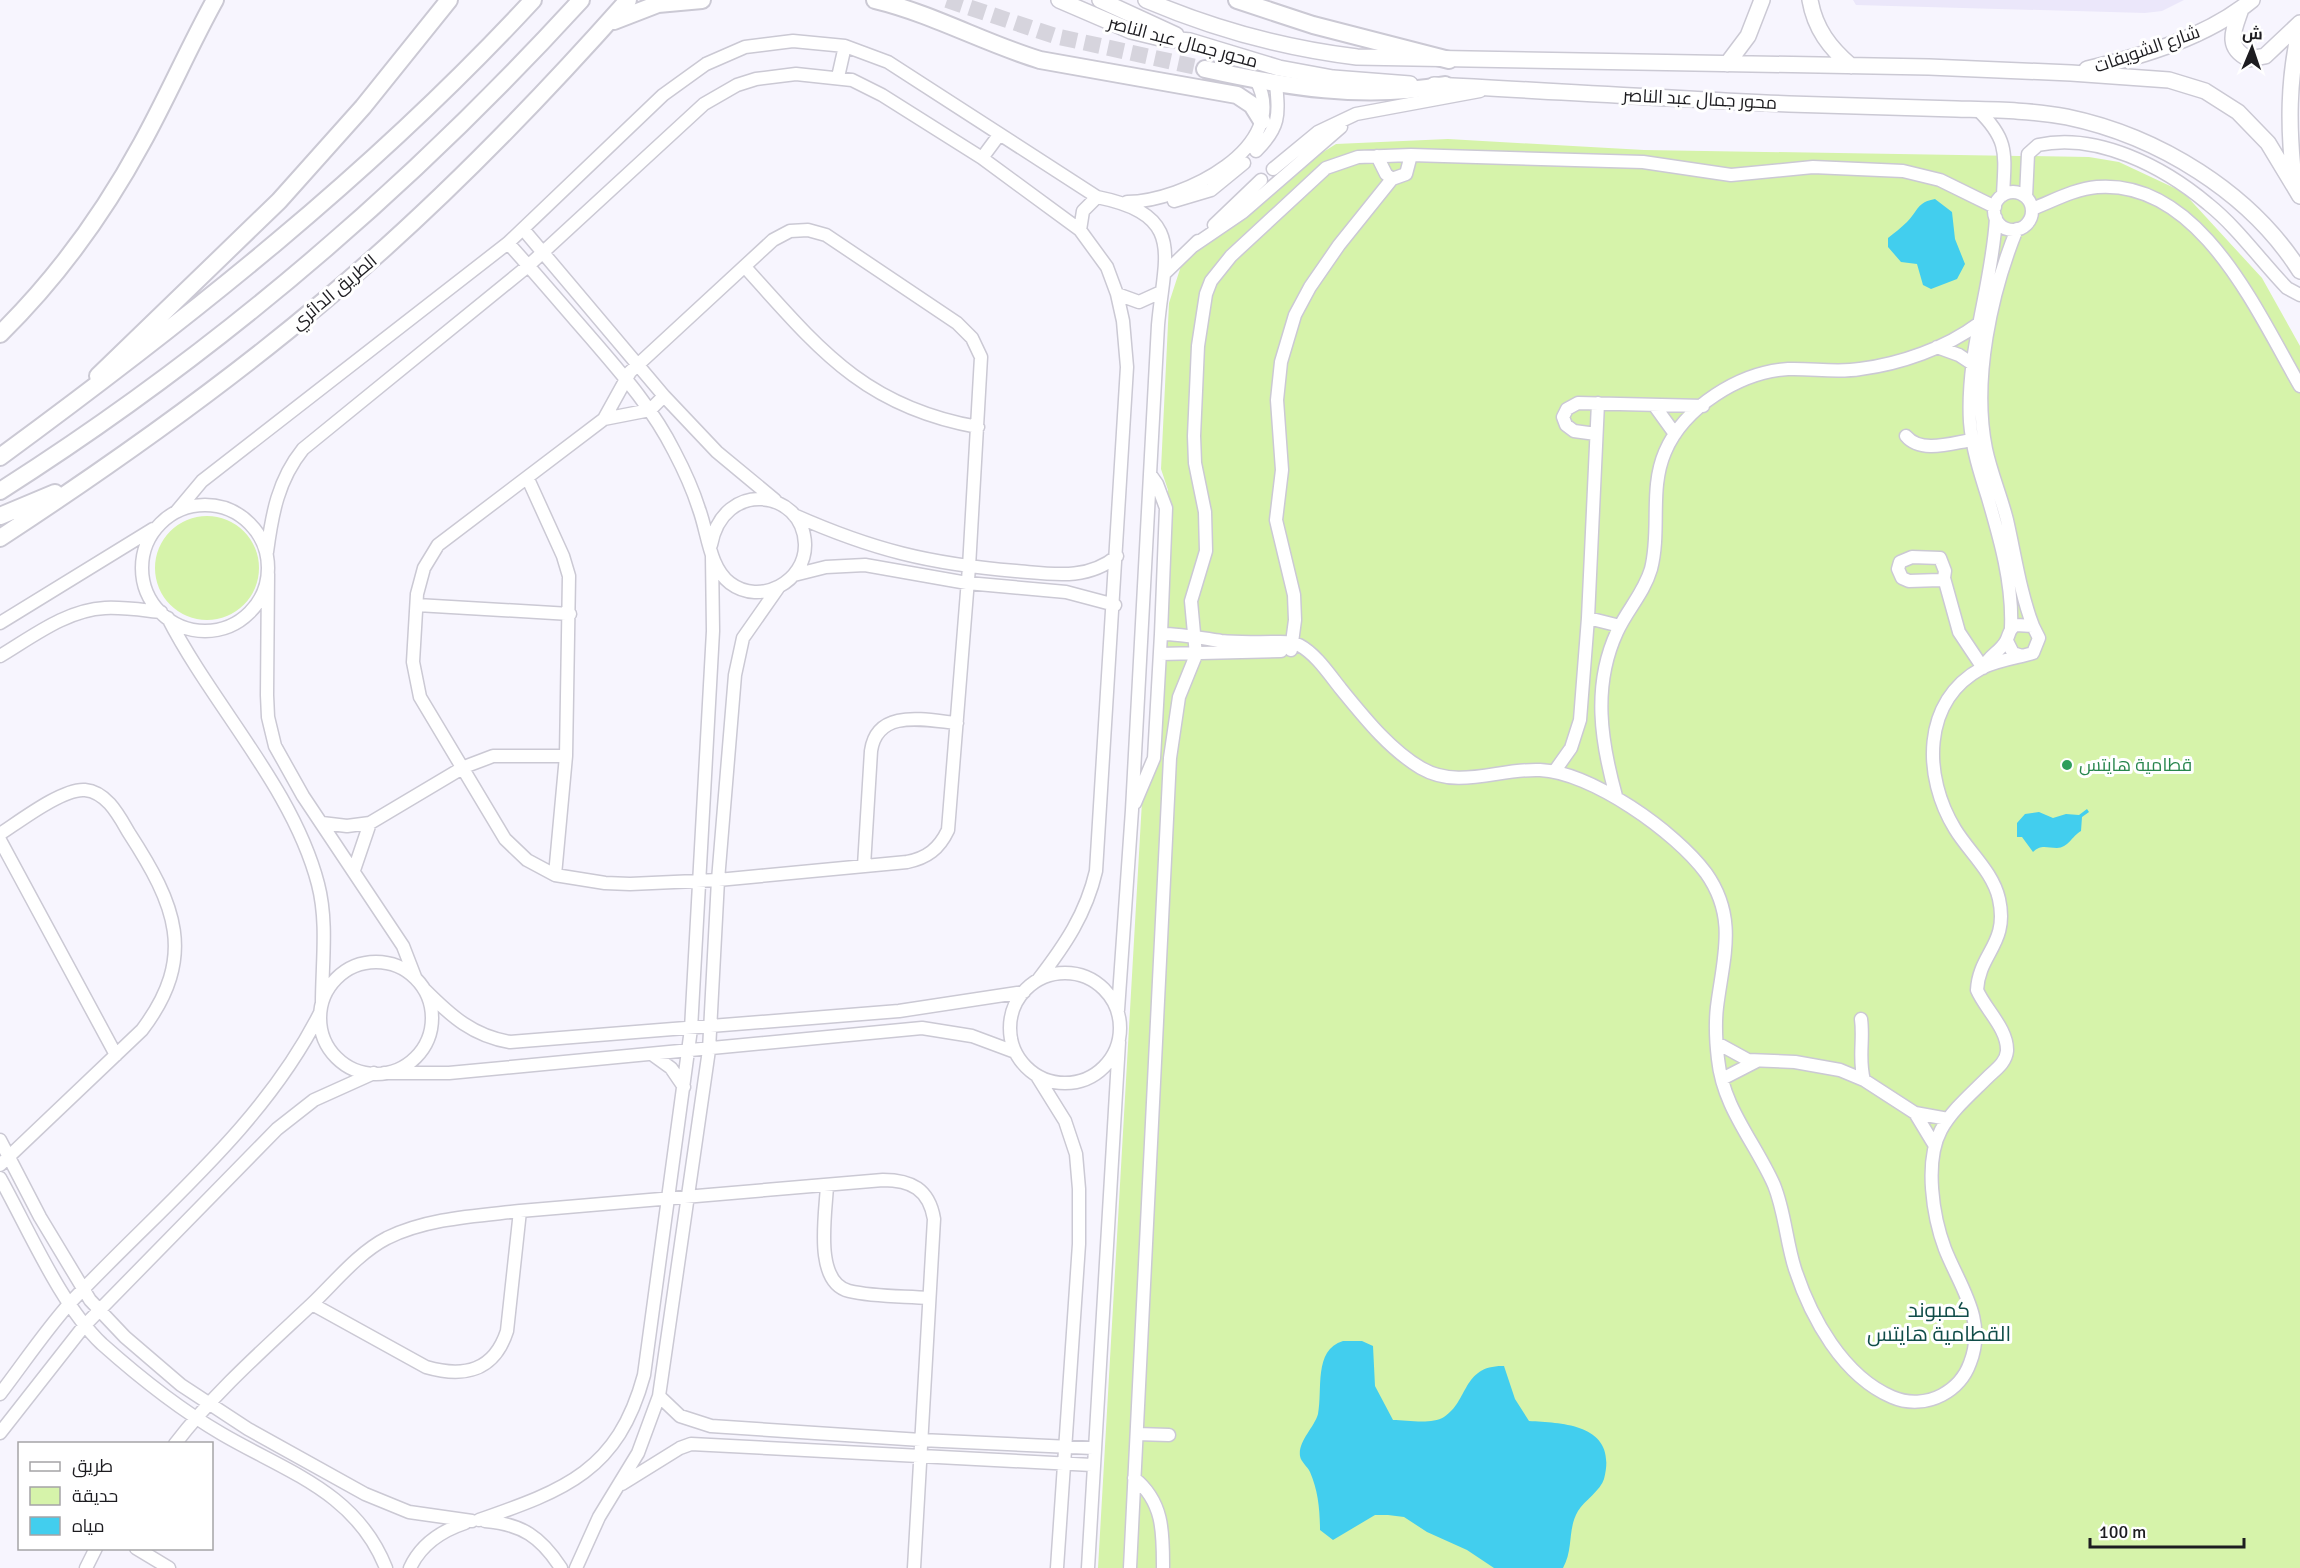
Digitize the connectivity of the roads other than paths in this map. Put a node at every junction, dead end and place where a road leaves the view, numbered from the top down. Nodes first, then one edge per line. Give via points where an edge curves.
1 (215, 0) edge
2 (449, 0) edge
3 (533, 0) edge
4 (581, 0) edge
5 (628, 0) edge
6 (702, 0) edge
7 (875, 0) edge
8 (1059, 0) edge
9 (1100, 0) edge
10 (1146, 0) edge
11 (1167, 0) edge
12 (1237, 0) edge
13 (1762, 0) edge
14 (1810, 0) edge
15 (2246, 4) edge
16 (1185, 17) junction
17 (2300, 23) edge
18 (605, 26) junction
19 (2300, 28) edge
20 (1190, 41) junction
21 (844, 46) junction
22 (1449, 60) junction
23 (1726, 64) junction
24 (1851, 66) junction
25 (1205, 69) tunnel mouth
26 (2070, 73) junction
27 (838, 77) junction
28 (1256, 80) junction
29 (1276, 83) junction
30 (1445, 85) junction
31 (1491, 88) junction
32 (1370, 110) junction
33 (1978, 110) junction
34 (1262, 121) junction
35 (999, 135) junction
36 (1256, 151) dead end
37 (1411, 155) junction
38 (1377, 156) junction
39 (982, 158) junction
40 (2004, 158) junction
41 (2027, 159) junction
42 (1244, 163) dead end
43 (1273, 169) dead end
44 (1392, 178) junction
45 (1261, 180) dead end
46 (2298, 191) edge
47 (2003, 195) junction
48 (1097, 197) junction
49 (2026, 197) junction
50 (1153, 201) junction
51 (1125, 202) junction
52 (2032, 209) junction
53 (1996, 212) junction
54 (523, 229) junction
55 (2017, 229) junction
56 (1080, 230) junction
57 (508, 243) junction
58 (1193, 246) junction
59 (542, 253) junction
60 (528, 266) junction
61 (745, 267) junction
62 (2300, 271) edge
63 (1166, 272) junction
64 (1161, 292) junction
65 (1118, 294) junction
66 (2300, 295) edge
67 (1978, 324) junction
68 (0, 334) edge
69 (1937, 347) junction
70 (1971, 363) junction
71 (640, 364) junction
72 (625, 378) junction
73 (2300, 386) edge
74 (664, 396) junction
75 (77, 400) junction
76 (1598, 403) junction
77 (1654, 405) junction
78 (1702, 406) junction
79 (650, 410) junction
80 (604, 419) junction
81 (978, 427) junction
82 (1596, 434) junction
83 (1675, 434) junction
84 (1906, 436) dead end
85 (1972, 440) junction
86 (0, 457) edge
87 (1150, 474) junction
88 (528, 479) junction
89 (88, 480) junction
90 (0, 491) edge
91 (780, 504) junction
92 (176, 512) junction
93 (794, 515) junction
94 (0, 516) edge
95 (159, 525) junction
96 (0, 538) edge
97 (712, 551) junction
98 (267, 552) junction
99 (1117, 556) junction
100 (969, 567) junction
101 (268, 574) junction
102 (794, 575) junction
103 (1944, 578) dead end
104 (967, 583) junction
105 (778, 588) junction
106 (417, 605) junction
107 (1114, 605) junction
108 (570, 614) junction
109 (164, 615) junction
110 (1588, 618) junction
111 (0, 623) edge
112 (1620, 626) junction
113 (2033, 626) junction
114 (2011, 628) junction
115 (1161, 634) junction
116 (1196, 636) junction
117 (2007, 641) junction
118 (1295, 647) junction
119 (1160, 654) junction
120 (1196, 655) junction
121 (0, 656) edge
122 (2022, 656) junction
123 (1983, 668) junction
124 (957, 723) junction
125 (566, 756) junction
126 (464, 768) junction
127 (1554, 772) junction
128 (290, 775) junction
129 (273, 786) junction
130 (1616, 796) junction
131 (1132, 810) junction
132 (322, 823) junction
133 (370, 823) junction
134 (0, 834) edge
135 (0, 840) edge
136 (864, 866) junction
137 (354, 870) junction
138 (555, 875) junction
139 (718, 880) junction
140 (698, 881) junction
141 (415, 977) junction
142 (1038, 980) junction
143 (425, 990) junction
144 (1024, 992) junction
145 (321, 1008) junction
146 (1118, 1010) junction
147 (1861, 1019) dead end
148 (710, 1028) junction
149 (692, 1029) junction
150 (1119, 1042) junction
151 (1717, 1043) junction
152 (709, 1050) junction
153 (689, 1052) junction
154 (1015, 1052) junction
155 (116, 1055) junction
156 (653, 1055) junction
157 (1860, 1056) junction
158 (1758, 1061) junction
159 (1840, 1070) junction
160 (379, 1073) junction
161 (1037, 1076) junction
162 (1722, 1079) junction
163 (1864, 1080) junction
164 (684, 1087) junction
165 (1916, 1113) junction
166 (1948, 1119) junction
167 (0, 1140) edge
168 (1935, 1146) junction
169 (5, 1161) edge
170 (0, 1178) edge
171 (827, 1185) junction
172 (688, 1197) junction
173 (670, 1198) junction
174 (520, 1211) junction
175 (84, 1290) junction
176 (929, 1298) junction
177 (70, 1304) junction
178 (312, 1304) junction
179 (98, 1311) junction
180 (84, 1326) junction
181 (0, 1394) edge
182 (659, 1396) junction
183 (208, 1403) junction
184 (195, 1417) junction
185 (0, 1432) edge
186 (804, 1433) junction
187 (1137, 1434) junction
188 (1169, 1435) dead end
189 (921, 1440) junction
190 (176, 1442) edge
191 (1064, 1445) junction
192 (1093, 1448) junction
193 (804, 1449) junction
194 (920, 1456) junction
195 (1062, 1464) junction
196 (1092, 1465) junction
197 (1134, 1478) junction
198 (621, 1485) junction
199 (476, 1521) junction
200 (95, 1550) edge
201 (139, 1550) edge
202 (86, 1568) edge
203 (169, 1568) edge
204 (386, 1568) edge
205 (410, 1568) edge
206 (561, 1568) edge
207 (576, 1568) edge
208 (914, 1568) edge
209 (1057, 1568) edge
210 (1088, 1568) edge
211 (1130, 1568) edge
212 (1163, 1568) edge

1 - 68 highway via 144,141 110,198 51,279
2 - 75 highway via 293,186 220,261 130,342
3 - 75 highway via 432,102 307,216 177,326
4 - 90 highway via 457,128 297,271 137,397
5 - 18 highway, الطريق الدائري
6 - 18 highway via 644,8
7 - 34 highway via 931,16 1040,60 1237,95 1251,105
8 - 20 main road, محور جمال عبد الناصر via 1131,31
9 - 20 main road
10 - 16 main road
11 - 16 main road, محور جمال عبد الناصر
12 - 22 highway via 1313,26
13 - 23 main road via 1748,36
14 - 24 main road via 1820,31
15 - 17 main road via 2233,31 2233,44 2248,59 2265,56
15 - 26 main road, شارع الشويفات via 2209,27 2169,44
16 - 22 main road, محور جمال عبد الناصر via 1241,36 1308,50 1357,57
18 - 89 highway, الطريق الدائري via 502,136 372,260 234,374
19 - 46 main road via 2289,90 2288,127
20 - 30 main road, محور جمال عبد الناصر via 1305,74
21 - 27 street
21 - 35 street via 888,62
21 - 54 street via 769,43 723,55 706,64 663,95
22 - 23 main road, محور جمال عبد الناصر
23 - 24 main road, محور جمال عبد الناصر
24 - 26 main road, محور جمال عبد الناصر
25 - 28 highway
26 - 46 main road, محور جمال عبد الناصر via 2169,80 2205,91 2238,112 2268,143
27 - 39 street via 882,95
27 - 59 street via 775,75 737,85 714,98 686,118
28 - 29 highway
28 - 34 street via 1264,103
29 - 30 highway via 1363,93
29 - 36 street via 1277,123
30 - 31 main road, محور جمال عبد الناصر
31 - 32 street
31 - 33 main road, محور جمال عبد الناصر
32 - 43 street via 1318,132
32 - 58 street via 1330,135 1243,212
33 - 40 street via 1999,132
33 - 62 main road, محور جمال عبد الناصر via 2035,112 2089,123 2130,137 2197,169 2268,230
34 - 50 street via 1254,137 1214,175 1185,191
35 - 39 street
35 - 48 street
37 - 38 street
37 - 44 street via 1406,174
37 - 53 street via 1642,162 1731,175 1813,168 1904,171 1940,180
38 - 44 street
38 - 116 street via 1347,159 1317,174 1231,256 1211,281 1201,322 1195,397 1195,463 1206,536 1203,566 1191,601
39 - 56 street
40 - 41 street
40 - 47 street
41 - 49 street
41 - 66 street via 2038,145 2071,143 2109,149 2142,162 2208,204 2287,288
42 - 50 street via 1202,195
44 - 118 street via 1310,287 1281,362 1277,400 1282,470 1276,520 1294,595
45 - 58 street
47 - 49 street via 2015,192
47 - 53 street
48 - 51 street
48 - 56 street via 1083,211
49 - 52 street
50 - 51 street
51 - 63 street via 1155,223 1164,239
52 - 55 street via 2030,220
52 - 73 street via 2096,188 2140,192 2171,206 2193,224 2229,267
53 - 55 street via 2005,227
53 - 67 street
54 - 57 street
54 - 59 street
55 - 113 street via 1996,289 1989,325 1983,368 1983,417 1985,448
56 - 65 street via 1107,267
57 - 60 street
57 - 92 street via 202,481
58 - 63 street
59 - 60 street
59 - 71 street
60 - 72 street
60 - 98 street via 303,449 279,490
61 - 71 street
61 - 81 street via 844,371 892,401 949,422
61 - 81 street via 781,235 817,231 957,323 972,338 981,357
63 - 64 street
64 - 65 street via 1139,302
64 - 87 street
65 - 99 street via 1127,367
67 - 69 street
67 - 70 street
69 - 70 street
69 - 78 street via 1857,370 1786,369 1762,373
70 - 85 street
71 - 72 street
71 - 74 street
72 - 79 street
72 - 80 street
74 - 79 street
74 - 91 street via 717,452
75 - 86 highway
76 - 77 street
76 - 82 street
76 - 82 street via 1574,404 1563,417 1570,429
77 - 78 street
77 - 83 street
78 - 83 street
79 - 80 street
79 - 97 street via 676,454 699,507
80 - 88 street
81 - 100 street
82 - 110 street
83 - 112 street via 1658,479 1651,568 1641,594
84 - 85 street via 1914,444 1924,446
85 - 114 street via 2001,548 2010,595
87 - 115 street via 1166,507
87 - 131 street
88 - 106 street via 438,545 424,568
88 - 108 street via 563,556
89 - 94 highway
89 - 96 highway, الطريق الدائري
91 - 93 street
91 - 97 street via 765,499 734,505 718,523
92 - 95 street
92 - 98 street via 213,505 231,510 247,520
93 - 100 street via 889,552
93 - 102 street via 805,545
95 - 109 street via 146,545 142,569 147,592
95 - 111 street
97 - 105 street via 719,572 731,584 746,591
97 - 140 street via 713,631
98 - 101 street
99 - 100 street via 1099,569 1078,575
99 - 107 street
100 - 104 street
101 - 109 street via 259,600 239,621 222,628 184,627
101 - 128 street via 268,717 275,746
102 - 104 street via 826,567 865,565
102 - 105 street
103 - 123 street via 1957,626
104 - 107 street via 1066,592
104 - 124 street
105 - 139 street via 750,625 739,652
106 - 108 street
106 - 126 street via 413,650 417,686 431,718
107 - 142 street via 1096,872 1073,933
108 - 125 street
109 - 121 street via 105,608 85,611 67,617
109 - 129 street
110 - 112 street
110 - 127 street via 1578,731
112 - 130 street via 1609,654 1600,711 1607,765
113 - 114 street via 2022,623
113 - 122 street via 2038,634 2038,647
114 - 117 street
115 - 116 street
115 - 119 street
116 - 118 street
116 - 120 street
117 - 122 street via 2013,653
117 - 123 street via 1989,656
118 - 120 street
118 - 127 street via 1327,671 1372,726 1428,772 1464,779 1524,771
119 - 120 street
119 - 131 street via 1154,758
120 - 187 street via 1179,696 1170,758
122 - 123 street
123 - 166 street via 1963,683 1944,706 1934,729 1932,755 1939,793 1950,821 1989,875 1999,897 2001,930 1982,968 1977,990 2002,1033 2007,1050 2005,1061
124 - 136 street via 950,820 944,840 918,860
124 - 136 street via 897,719 876,734 871,751
125 - 126 street via 493,756
125 - 138 street
126 - 133 street
126 - 138 street via 505,839 527,860
127 - 130 street
128 - 129 street
128 - 132 street
129 - 145 street via 299,828 319,886 323,938
130 - 151 street via 1691,857 1718,895 1727,943 1717,1004
131 - 146 street
132 - 133 street
132 - 137 street
133 - 137 street
134 - 155 street via 68,793 92,792 111,806 157,876 172,917 173,968 158,1008
135 - 155 street
136 - 139 street
137 - 141 street via 403,946
138 - 140 street via 605,884
139 - 140 street
139 - 148 street
140 - 149 street
141 - 143 street
141 - 145 street via 386,963 353,966 334,981
142 - 144 street
142 - 146 street via 1053,974 1085,977 1104,990
143 - 149 street via 472,1031 510,1042
143 - 160 street via 432,1020 426,1042 412,1060
144 - 148 street via 899,1011
144 - 154 street via 1010,1021
145 - 160 street via 326,1042 334,1055 346,1065
145 - 175 street via 294,1061 259,1108
146 - 150 street
147 - 157 street
148 - 149 street
148 - 152 street
149 - 153 street
150 - 161 street via 1104,1068 1079,1082 1065,1084
150 - 192 street
151 - 158 street via 1738,1056
151 - 162 street
152 - 153 street
152 - 154 street via 922,1028 972,1036
152 - 172 street
153 - 156 street
153 - 164 street
154 - 161 street
155 - 169 street
156 - 160 street via 433,1074
156 - 164 street via 671,1068
157 - 159 street
157 - 163 street
158 - 159 street via 1806,1063
158 - 162 street
159 - 163 street
160 - 179 street via 314,1100 277,1129
161 - 191 street via 1065,1121 1078,1172 1079,1245
162 - 168 street via 1738,1122 1772,1182 1796,1269 1827,1335 1839,1354 1869,1384 1903,1401 1934,1399 1960,1381 1968,1368 1976,1335 1971,1306 1937,1227 1932,1186
163 - 165 street
164 - 173 street
165 - 166 street
165 - 168 street
166 - 168 street
167 - 169 street
169 - 175 street
170 - 177 street
171 - 172 street
171 - 176 street via 825,1264 836,1284 849,1291
171 - 176 street via 895,1180 907,1182 927,1196 934,1219
172 - 173 street
172 - 182 street
173 - 174 street
173 - 199 street via 644,1376 624,1428 603,1456 575,1480 533,1502
174 - 178 street via 430,1223 386,1239 345,1271
174 - 178 street via 507,1331 489,1363 464,1371 426,1367
175 - 177 street
175 - 179 street
176 - 189 street
177 - 180 street
177 - 181 street
178 - 183 street
179 - 180 street
179 - 183 street via 152,1362
180 - 184 street
180 - 185 street
182 - 186 street via 669,1408 693,1422
182 - 198 street via 650,1426
183 - 184 street
183 - 199 street via 379,1501 425,1516
184 - 190 street
184 - 204 street via 340,1501 369,1533
186 - 189 street
186 - 193 street
187 - 188 street
187 - 197 street
189 - 191 street
189 - 194 street
191 - 192 street
191 - 195 street
192 - 196 street
193 - 194 street
193 - 198 street via 691,1444
194 - 195 street
194 - 208 street
195 - 196 street
195 - 209 street
196 - 210 street
197 - 211 street
197 - 212 street via 1148,1492 1161,1517
198 - 207 street via 599,1517
199 - 205 street via 448,1529 429,1541
199 - 206 street via 504,1522 528,1532 547,1548
200 - 202 street
201 - 203 street

